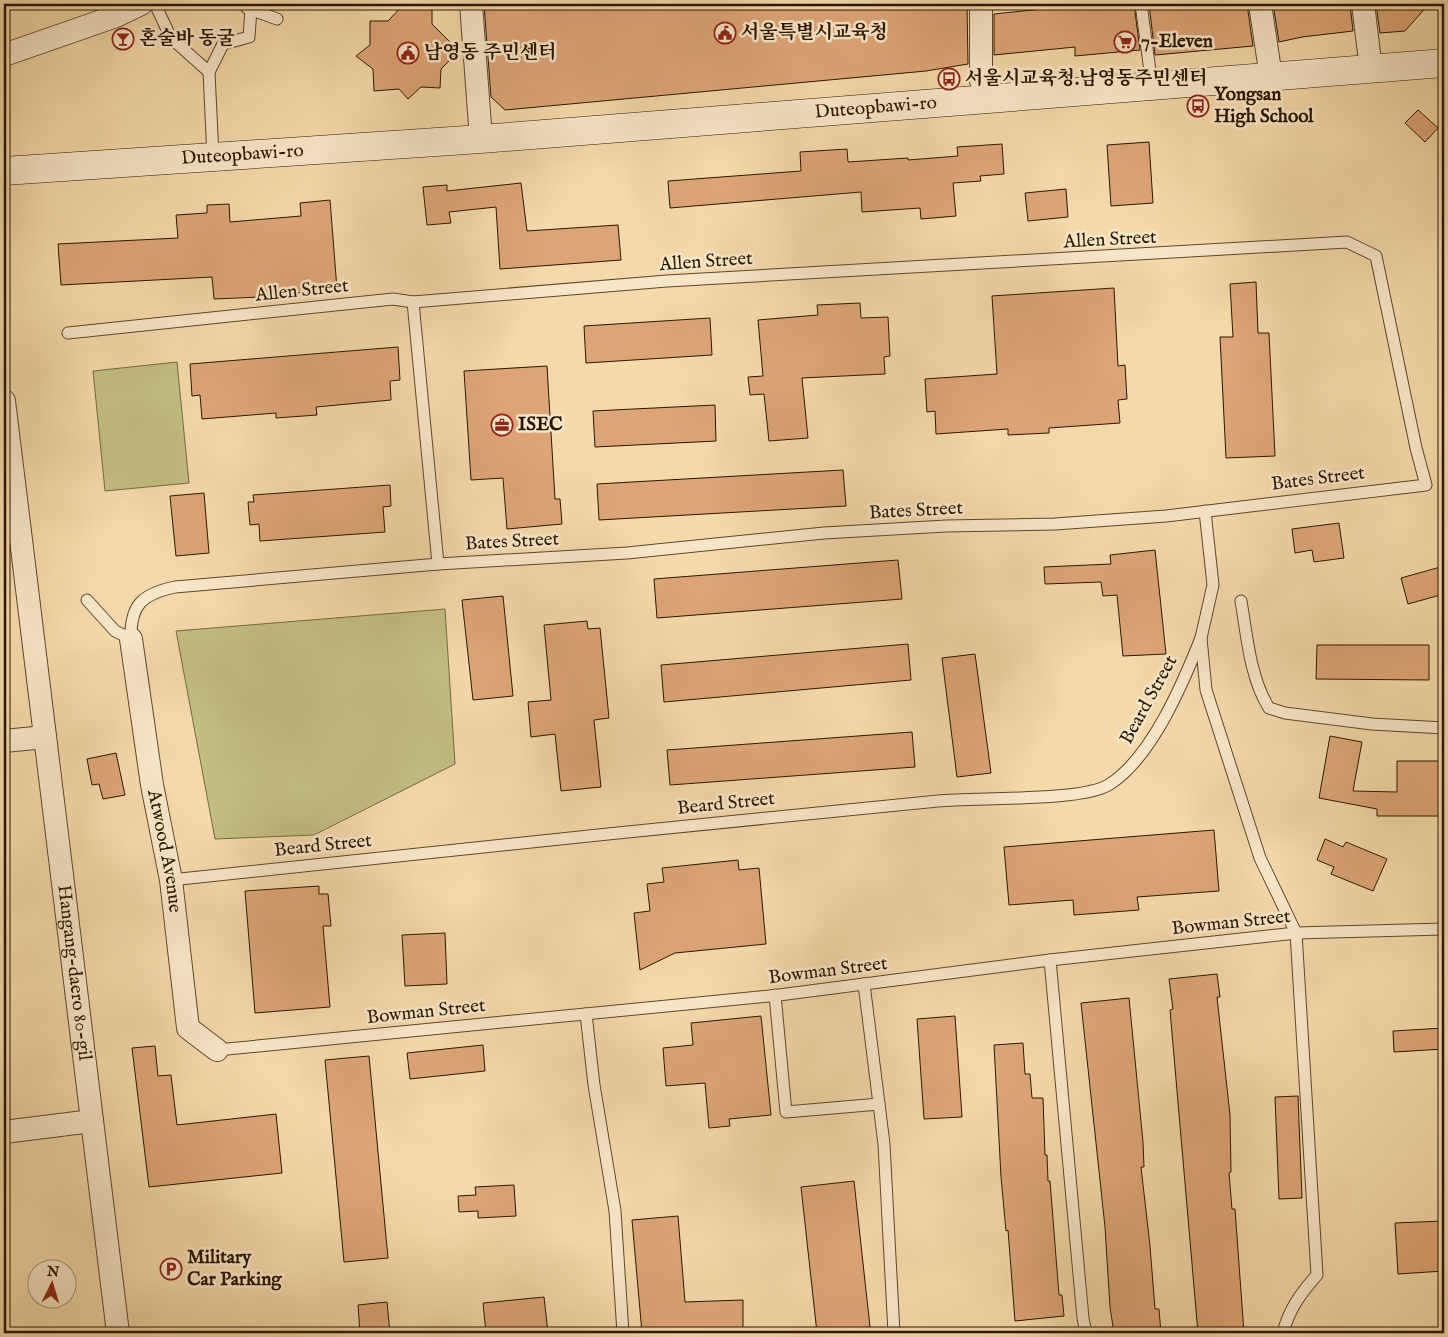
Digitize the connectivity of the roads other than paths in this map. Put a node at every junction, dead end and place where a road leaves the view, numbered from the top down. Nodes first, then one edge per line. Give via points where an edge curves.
1 (141, 4) edge
2 (155, 4) edge
3 (471, 4) edge
4 (982, 4) edge
5 (1141, 4) edge
6 (1260, 4) edge
7 (1363, 4) edge
8 (247, 6) edge
9 (113, 10) edge
10 (277, 19) dead end
11 (4, 55) edge
12 (1444, 63) edge
13 (1371, 69) junction
14 (209, 72) junction
15 (1271, 77) junction
16 (1152, 86) junction
17 (991, 100) junction
18 (481, 139) junction
19 (213, 157) junction
20 (4, 171) edge
21 (1347, 242) joint
22 (413, 302) junction
23 (68, 333) dead end
24 (4, 401) edge
25 (6, 435) edge
26 (1205, 511) junction
27 (438, 564) junction
28 (87, 600) dead end
29 (1241, 601) dead end
30 (1200, 638) junction
31 (131, 639) junction
32 (1444, 728) edge
33 (45, 737) junction
34 (4, 741) edge
35 (171, 880) junction
36 (1444, 929) edge
37 (1296, 933) junction
38 (1050, 960) junction
39 (864, 984) junction
40 (775, 995) junction
41 (586, 1014) junction
42 (217, 1050) joint
43 (879, 1104) junction
44 (92, 1121) junction
45 (4, 1132) edge
46 (118, 1333) edge
47 (623, 1333) edge
48 (894, 1333) edge
49 (1086, 1333) edge
50 (1283, 1333) edge

1 - 9 street
2 - 14 lane via 171,38
3 - 18 street
4 - 17 street via 981,81
5 - 16 lane
6 - 15 street
7 - 13 street
8 - 10 lane
8 - 14 lane via 249,37 223,44
9 - 11 street
12 - 13 main road, Duteopbawi-ro
13 - 15 main road, Duteopbawi-ro
14 - 19 lane
15 - 16 main road, Duteopbawi-ro
16 - 17 main road, Duteopbawi-ro
17 - 18 main road, Duteopbawi-ro
18 - 19 main road, Duteopbawi-ro
19 - 20 main road, Duteopbawi-ro
21 - 22 lane, Allen Street via 667,281
21 - 26 lane, Bates Street via 1376,256 1426,485
22 - 23 lane, Allen Street via 393,299
22 - 27 lane
24 - 25 street, Hangang-daero 80-gil
25 - 33 street, Hangang-daero 80-gil
26 - 27 lane, Bates Street via 1055,524 824,533 627,553
26 - 30 lane via 1213,585
27 - 31 lane, Bates Street via 160,590 140,601 134,611
28 - 31 lane via 115,631
29 - 32 lane via 1258,683 1269,708 1372,724
30 - 35 lane, Beard Street via 1181,687 1132,766 1109,786 1086,793 953,799
30 - 37 lane via 1206,690 1260,858
31 - 35 street, Atwood Avenue via 152,785
33 - 34 street
33 - 44 street, Hangang-daero 80-gil
35 - 42 street, Atwood Avenue via 188,1028
36 - 37 lane, Bowman Street
37 - 38 lane, Bowman Street
37 - 50 lane via 1317,1275 1298,1297 1286,1319
38 - 39 lane, Bowman Street
38 - 49 lane
39 - 40 lane, Bowman Street
39 - 43 lane
40 - 41 lane, Bowman Street
40 - 43 lane via 786,1112
41 - 42 lane, Bowman Street
41 - 47 lane via 614,1211
43 - 48 lane
44 - 45 street
44 - 46 street, Hangang-daero 80-gil

